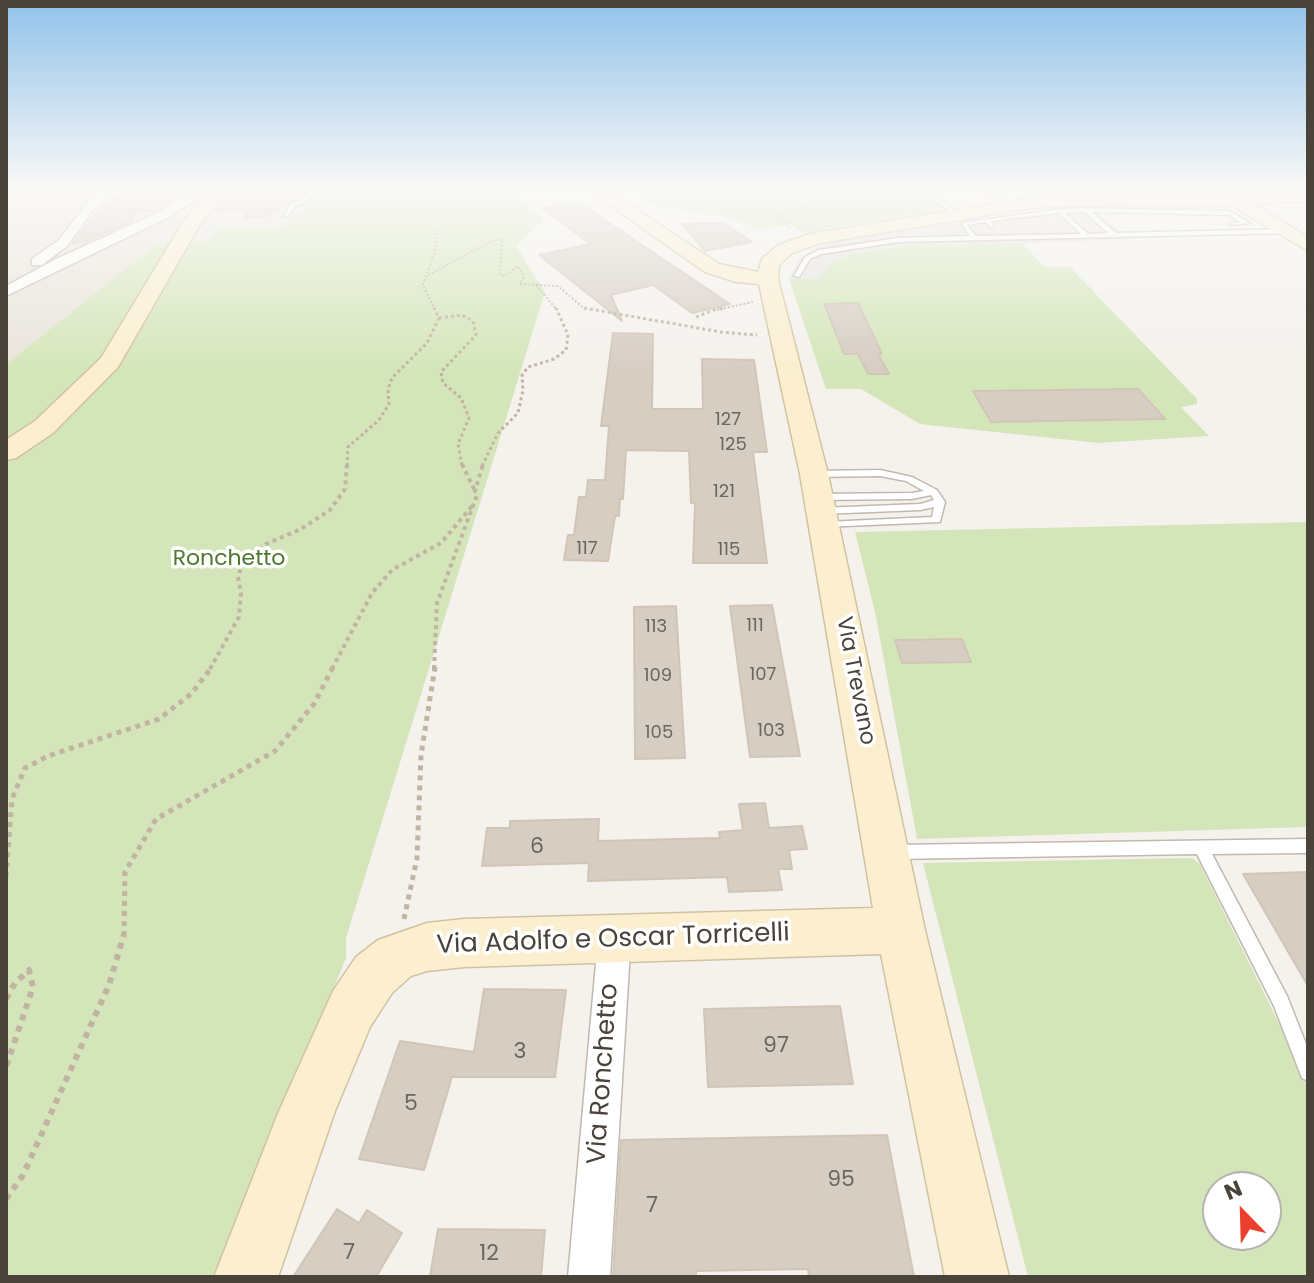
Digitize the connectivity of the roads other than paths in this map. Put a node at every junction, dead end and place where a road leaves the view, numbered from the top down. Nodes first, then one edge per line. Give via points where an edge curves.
1 (54, 250) edge
2 (90, 250) edge
3 (176, 250) edge
4 (685, 250) edge
5 (788, 250) edge
6 (830, 250) edge
7 (797, 276) dead end
8 (32, 278) junction
9 (768, 279) junction
10 (6, 292) edge
11 (6, 452) edge
12 (937, 497) junction
13 (819, 502) junction
14 (1308, 846) edge
15 (1201, 847) junction
16 (887, 852) junction
17 (901, 930) junction
18 (535, 939) junction
19 (1308, 1072) edge
20 (246, 1277) edge
21 (589, 1277) edge
22 (977, 1277) edge

1 - 8 street via 27,270
2 - 8 street
3 - 11 main road via 110,362 44,427
4 - 9 main road via 712,268
5 - 9 main road via 769,263
6 - 7 lane via 807,258
8 - 10 street
9 - 13 main road, Via Trevano
12 - 13 lane
12 - 13 lane via 909,479 880,473
12 - 13 lane via 936,520
13 - 16 main road, Via Trevano
14 - 15 lane
15 - 16 lane
15 - 19 lane via 1281,1002
16 - 17 main road, Via Trevano
17 - 18 main road, Via Adolfo e Oscar Torricelli
17 - 22 main road, Via Trevano
18 - 20 main road, Via Adolfo e Oscar Torricelli via 427,947 396,957 374,975 351,1009 307,1111
18 - 21 street, Via Ronchetto via 614,950

